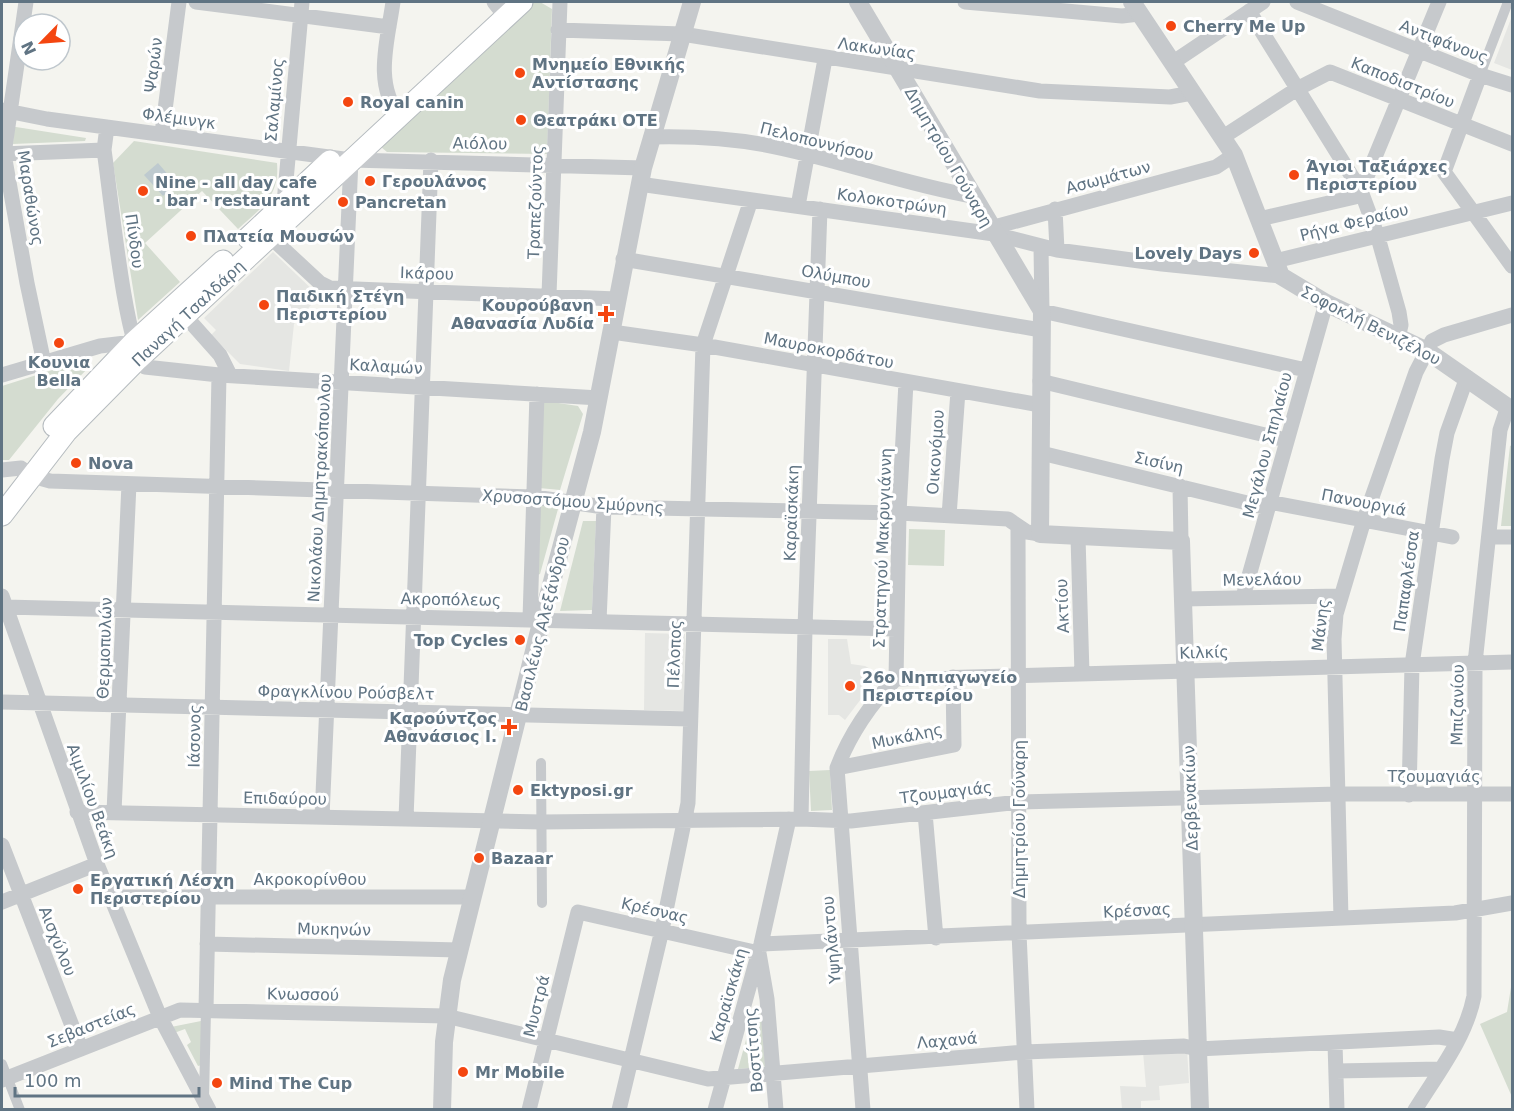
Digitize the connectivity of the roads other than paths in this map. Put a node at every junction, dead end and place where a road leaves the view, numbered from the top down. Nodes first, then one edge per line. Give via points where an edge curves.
1 (26, 2) edge
2 (179, 2) edge
3 (196, 2) edge
4 (393, 2) edge
5 (522, 2) edge
6 (560, 2) edge
7 (692, 2) edge
8 (858, 2) edge
9 (965, 2) edge
10 (1263, 2) edge
11 (1297, 2) edge
12 (1439, 2) edge
13 (1508, 2) edge
14 (228, 4) edge
15 (1006, 4) edge
16 (499, 7) edge
17 (301, 8) edge
18 (1136, 8) edge
19 (1249, 11) junction
20 (389, 27) junction
21 (558, 30) junction
22 (682, 34) junction
23 (1418, 51) junction
24 (825, 59) junction
25 (1172, 63) junction
26 (898, 69) junction
27 (1480, 75) junction
28 (1512, 85) edge
29 (1297, 89) junction
30 (1192, 93) junction
31 (1400, 100) junction
32 (395, 110) junction
33 (5, 111) edge
34 (1460, 124) junction
35 (107, 127) junction
36 (162, 133) junction
37 (651, 137) junction
38 (1223, 137) junction
39 (1512, 144) edge
40 (104, 150) junction
41 (287, 152) junction
42 (3, 154) edge
43 (1234, 155) junction
44 (807, 156) junction
45 (343, 158) junction
46 (431, 160) junction
47 (554, 163) junction
48 (641, 176) junction
49 (1361, 191) junction
50 (972, 196) junction
51 (751, 200) junction
52 (284, 203) junction
53 (1512, 203) edge
54 (798, 206) junction
55 (820, 209) junction
56 (1055, 209) junction
57 (1473, 213) junction
58 (1259, 219) junction
59 (265, 232) junction
60 (994, 234) junction
61 (1377, 234) junction
62 (1041, 247) junction
63 (1057, 250) junction
64 (623, 260) junction
65 (1512, 266) edge
66 (1278, 269) junction
67 (726, 275) junction
68 (346, 289) junction
69 (426, 291) junction
70 (816, 291) junction
71 (549, 295) junction
72 (617, 298) junction
73 (1326, 303) junction
74 (180, 310) junction
75 (1042, 311) junction
76 (1512, 315) edge
77 (1041, 330) junction
78 (612, 332) junction
79 (1398, 338) junction
80 (703, 345) junction
81 (136, 351) junction
82 (1426, 351) junction
83 (44, 363) junction
84 (814, 365) junction
85 (1306, 370) junction
86 (2, 375) edge
87 (225, 375) junction
88 (1467, 377) junction
89 (1040, 381) junction
90 (341, 382) junction
91 (906, 382) junction
92 (422, 386) junction
93 (958, 391) junction
94 (537, 394) junction
95 (599, 398) junction
96 (1040, 405) junction
97 (1510, 408) edge
98 (1286, 440) junction
99 (1041, 453) junction
100 (18, 472) edge
101 (129, 484) junction
102 (217, 486) junction
103 (1180, 486) junction
104 (337, 491) junction
105 (2, 492) edge
106 (418, 493) junction
107 (534, 497) junction
108 (574, 501) junction
109 (1269, 505) junction
110 (604, 507) junction
111 (697, 508) junction
112 (809, 511) junction
113 (899, 513) junction
114 (2, 515) edge
115 (949, 516) junction
116 (1364, 520) junction
117 (1018, 528) junction
118 (1432, 533) junction
119 (1040, 534) junction
120 (1078, 537) junction
121 (1452, 537) dead end
122 (1489, 537) junction
123 (1512, 537) edge
124 (1181, 541) junction
125 (1341, 596) junction
126 (1243, 597) junction
127 (1183, 599) junction
128 (3, 602) edge
129 (123, 610) junction
130 (214, 613) junction
131 (331, 614) junction
132 (414, 616) junction
133 (536, 619) junction
134 (599, 621) junction
135 (693, 624) junction
136 (805, 628) junction
137 (896, 629) junction
138 (1512, 662) edge
139 (1475, 663) junction
140 (1412, 665) junction
141 (1334, 667) junction
142 (1185, 671) junction
143 (1082, 674) junction
144 (1017, 676) junction
145 (953, 677) junction
146 (896, 679) junction
147 (2, 702) edge
148 (37, 702) junction
149 (120, 705) junction
150 (212, 706) junction
151 (327, 710) junction
152 (410, 711) junction
153 (520, 713) junction
154 (690, 719) junction
155 (541, 763) dead end
156 (837, 768) junction
157 (1338, 794) junction
158 (1474, 794) junction
159 (1512, 794) edge
160 (1408, 795) junction
161 (1190, 798) junction
162 (1019, 802) junction
163 (77, 812) junction
164 (114, 812) junction
165 (925, 813) junction
166 (210, 814) junction
167 (322, 817) junction
168 (406, 819) junction
169 (795, 819) junction
170 (492, 820) junction
171 (686, 820) junction
172 (840, 820) junction
173 (542, 822) junction
174 (2, 845) edge
175 (97, 864) junction
176 (20, 895) junction
177 (110, 897) junction
178 (208, 897) junction
179 (473, 897) junction
180 (2, 902) edge
181 (542, 903) dead end
182 (1512, 903) edge
183 (1473, 910) junction
184 (578, 912) joint
185 (1341, 918) junction
186 (1194, 925) junction
187 (662, 930) junction
188 (1019, 933) junction
189 (936, 938) junction
190 (849, 941) junction
191 (207, 944) junction
192 (760, 949) junction
193 (459, 950) junction
194 (206, 1010) junction
195 (446, 1016) junction
196 (160, 1017) junction
197 (547, 1039) junction
198 (1458, 1040) junction
199 (1335, 1043) junction
200 (81, 1049) junction
201 (1198, 1049) junction
202 (1024, 1052) junction
203 (631, 1059) junction
204 (860, 1065) junction
205 (1440, 1069) junction
206 (1336, 1071) junction
207 (772, 1072) junction
208 (3, 1074) edge
209 (722, 1078) junction
210 (207, 1104) edge
211 (20, 1110) edge
212 (442, 1110) edge
213 (529, 1110) edge
214 (619, 1110) edge
215 (715, 1110) edge
216 (776, 1110) edge
217 (863, 1110) edge
218 (1027, 1110) edge
219 (1200, 1110) edge
220 (1337, 1110) edge
221 (1415, 1110) edge

1 - 33 street, Μαραθώνος
2 - 36 street, Ψαρών
3 - 14 street
4 - 20 street
5 - 16 main road, Παναγή Τσαλδάρη
6 - 21 street, Τραπεζούντος
7 - 22 street, Βασιλέως Αλεξάνδρου
8 - 26 street, Δημητρίου Γούναρη
9 - 15 street
10 - 19 street
11 - 23 street, Αντιφάνους
12 - 23 street
13 - 27 street
14 - 17 street
15 - 18 street via 1122,16
16 - 32 main road, Παναγή Τσαλδάρη
17 - 20 street
17 - 41 street, Σαλαμίνος
18 - 25 street
19 - 25 street
19 - 29 street
20 - 32 street via 383,84
21 - 22 street, Λακωνίας
21 - 47 street, Τραπεζούντος
22 - 24 street, Λακωνίας
22 - 37 street, Βασιλέως Αλεξάνδρου
23 - 27 street, Αντιφάνους
23 - 31 street
24 - 26 street, Λακωνίας
24 - 44 street
25 - 30 street
26 - 30 street, Λακωνίας via 1070,94 1170,97
26 - 50 street, Δημητρίου Γούναρη
27 - 28 street, Αντιφάνους
27 - 34 street
29 - 31 street, Καποδιστρίου via 1330,72
29 - 38 street, Καποδιστρίου
29 - 49 street
30 - 38 street
31 - 34 street, Καποδιστρίου
31 - 49 street
32 - 45 main road, Παναγή Τσαλδάρη
33 - 35 street, Φλέμινγκ
33 - 42 street, Μαραθώνος
34 - 39 street, Καποδιστρίου
34 - 57 street via 1444,172
35 - 36 street, Φλέμινγκ
35 - 40 street, Πίνδου
36 - 41 street, Φλέμινγκ
37 - 44 street, Πελοποννήσου via 733,140
37 - 48 street, Βασιλέως Αλεξάνδρου
38 - 43 street
40 - 42 street
40 - 81 street, Πίνδου
41 - 45 street, Φλέμινγκ
41 - 52 street, Σαλαμίνος
42 - 83 street, Μαραθώνος
43 - 56 street, Ασωμάτων via 1216,167
43 - 58 street
44 - 50 street, Πελοποννήσου
44 - 54 street
45 - 46 street, Αιόλου
45 - 52 main road, Παναγή Τσαλδάρη
45 - 59 main road, Παναγή Τσαλδάρη
45 - 68 street, Νικολάου Δημητρακόπουλου
46 - 47 street, Αιόλου
46 - 69 street
47 - 48 street, Αιόλου
47 - 71 street, Τραπεζούντος
48 - 51 street, Κολοκοτρώνη
48 - 64 street, Βασιλέως Αλεξάνδρου
49 - 58 street via 1355,197
49 - 61 street
50 - 60 street, Δημητρίου Γούναρη
51 - 54 street, Κολοκοτρώνη
51 - 67 street, Πέλοπος
52 - 59 main road, Παναγή Τσαλδάρη
53 - 57 street, Ρήγα Φεραίου
54 - 55 street, Κολοκοτρώνη
55 - 60 street, Κολοκοτρώνη
55 - 70 street, Καραϊσκάκη
56 - 60 street, Ασωμάτων via 998,226
56 - 63 street
57 - 61 street, Ρήγα Φεραίου
57 - 65 street
58 - 66 street
59 - 68 street, Ικάρου via 320,284
59 - 74 main road, Παναγή Τσαλδάρη
60 - 62 street, Κολοκοτρώνη
60 - 75 street, Δημητρίου Γούναρη
61 - 66 street, Ρήγα Φεραίου
61 - 79 street via 1399,312
62 - 63 street, Κολοκοτρώνη
62 - 75 street
63 - 66 street, Κολοκοτρώνη via 1161,264
64 - 67 street, Ολύμπου
64 - 72 street, Βασιλέως Αλεξάνδρου
66 - 73 street, Σοφοκλή Βενιζέλου
67 - 70 street, Ολύμπου
67 - 80 street, Πέλοπος
68 - 69 street, Ικάρου
68 - 90 street, Νικολάου Δημητρακόπουλου
69 - 71 street, Ικάρου
69 - 92 street
70 - 77 street, Ολύμπου
70 - 84 street, Καραϊσκάκη
71 - 72 street, Ικάρου
72 - 78 street, Βασιλέως Αλεξάνδρου
73 - 79 street, Σοφοκλή Βενιζέλου
73 - 85 street, Μεγάλου Σπηλαίου
74 - 81 main road, Παναγή Τσαλδάρη
74 - 87 street via 220,356
75 - 77 street
75 - 85 street
76 - 82 street via 1444,335 1432,341
77 - 89 street
78 - 80 street, Μαυροκορδάτου
78 - 95 street, Βασιλέως Αλεξάνδρου
79 - 82 street, Σοφοκλή Βενιζέλου
80 - 84 street, Μαυροκορδάτου
80 - 111 street, Πέλοπος
81 - 83 street via 100,346
81 - 87 street, Καλαμών via 145,367
81 - 100 main road, Παναγή Τσαλδάρη via 66,432
82 - 88 street, Σοφοκλή Βενιζέλου
82 - 116 street, Μάνης
83 - 86 street
84 - 91 street, Μαυροκορδάτου
84 - 112 street, Καραϊσκάκη
85 - 98 street, Μεγάλου Σπηλαίου
87 - 90 street, Καλαμών
87 - 102 street, Ιάσονος
88 - 97 street, Σοφοκλή Βενιζέλου
88 - 118 street, Παπαφλέσσα via 1447,433
89 - 96 street
89 - 98 street
90 - 92 street, Καλαμών
90 - 104 street, Νικολάου Δημητρακόπουλου
91 - 93 street, Μαυροκορδάτου
91 - 113 street, Στρατηγού Μακρυγιάννη
92 - 94 street, Καλαμών
92 - 106 street
93 - 96 street, Μαυροκορδάτου
93 - 115 street, Οικονόμου
94 - 95 street, Καλαμών
94 - 107 street, Βασιλέως Αλεξάνδρου
95 - 108 street, Βασιλέως Αλεξάνδρου
96 - 99 street
97 - 122 street, Μπιζανίου via 1500,430
98 - 109 street, Μεγάλου Σπηλαίου
99 - 103 street, Σισίνη
99 - 119 street
100 - 101 street, Χρυσοστόμου Σμύρνης via 50,482
100 - 105 main road, Παναγή Τσαλδάρη
100 - 114 main road, Παναγή Τσαλδάρη
101 - 102 street, Χρυσοστόμου Σμύρνης
101 - 129 street, Θερμοπυλών
102 - 104 street, Χρυσοστόμου Σμύρνης
102 - 130 street, Ιάσονος
103 - 109 street, Σισίνη
103 - 124 street, Δερβενακίων
104 - 106 street, Χρυσοστόμου Σμύρνης
104 - 131 street, Νικολάου Δημητρακόπουλου
106 - 107 street, Χρυσοστόμου Σμύρνης
106 - 132 street
107 - 108 street, Χρυσοστόμου Σμύρνης
107 - 133 street, Βασιλέως Αλεξάνδρου
108 - 110 street, Χρυσοστόμου Σμύρνης
108 - 133 street, Βασιλέως Αλεξάνδρου
109 - 116 street, Πανουργιά
109 - 126 street, Μεγάλου Σπηλαίου
110 - 111 street, Χρυσοστόμου Σμύρνης
110 - 134 street
111 - 112 street, Χρυσοστόμου Σμύρνης
111 - 135 street, Πέλοπος
112 - 113 street, Χρυσοστόμου Σμύρνης
112 - 136 street, Καραϊσκάκη
113 - 115 street, Χρυσοστόμου Σμύρνης
113 - 137 street, Στρατηγού Μακρυγιάννη
115 - 117 street, Χρυσοστόμου Σμύρνης via 1008,519
116 - 118 street, Πανουργιά
116 - 125 street, Μάνης
117 - 119 street, Χρυσοστόμου Σμύρνης
117 - 144 street, Δημητρίου Γούναρη
118 - 121 street, Πανουργιά
118 - 140 street, Παπαφλέσσα
119 - 120 street, Χρυσοστόμου Σμύρνης
120 - 124 street, Χρυσοστόμου Σμύρνης
120 - 143 street, Ακτίου
122 - 123 street
122 - 139 street, Μπιζανίου
124 - 127 street, Δερβενακίων
125 - 126 street, Μενελάου
125 - 141 street, Μάνης via 1335,623
126 - 127 street, Μενελάου
127 - 142 street, Δερβενακίων
128 - 129 street, Ακροπόλεως
128 - 148 street, Αιμιλίου Βεάκη
129 - 130 street, Ακροπόλεως
129 - 149 street, Θερμοπυλών
130 - 131 street, Ακροπόλεως
130 - 150 street, Ιάσονος
131 - 132 street, Ακροπόλεως
131 - 151 street, Νικολάου Δημητρακόπουλου
132 - 133 street, Ακροπόλεως
132 - 152 street
133 - 134 street, Ακροπόλεως
133 - 153 street, Βασιλέως Αλεξάνδρου
134 - 135 street, Ακροπόλεως
135 - 136 street, Ακροπόλεως
135 - 154 street, Πέλοπος
136 - 137 street, Ακροπόλεως
136 - 169 street, Καραϊσκάκη
137 - 146 street, Στρατηγού Μακρυγιάννη
138 - 139 street, Κιλκίς
139 - 140 street, Κιλκίς
139 - 158 street, Μπιζανίου
140 - 141 street, Κιλκίς
140 - 160 street, Παπαφλέσσα
141 - 142 street, Κιλκίς
141 - 157 street, Μάνης
142 - 143 street, Κιλκίς
142 - 161 street, Δερβενακίων
143 - 144 street, Κιλκίς
144 - 145 street, Κιλκίς
144 - 162 street, Δημητρίου Γούναρη
145 - 146 street, Κιλκίς
145 - 156 street, Μυκάλης via 954,745
146 - 156 street via 845,747
147 - 148 street, Φραγκλίνου Ρούσβελτ
148 - 149 street, Φραγκλίνου Ρούσβελτ
148 - 163 street, Αιμιλίου Βεάκη
149 - 150 street, Φραγκλίνου Ρούσβελτ
149 - 164 street, Θερμοπυλών
150 - 151 street, Φραγκλίνου Ρούσβελτ
150 - 166 street, Ιάσονος
151 - 152 street, Φραγκλίνου Ρούσβελτ
151 - 167 street, Νικολάου Δημητρακόπουλου
152 - 153 street, Φραγκλίνου Ρούσβελτ
152 - 168 street
153 - 154 street, Φραγκλίνου Ρούσβελτ
153 - 170 street, Βασιλέως Αλεξάνδρου
154 - 171 street, Πέλοπος
155 - 173 street
156 - 172 street, Υψηλάντου
157 - 160 street, Τζουμαγιάς
157 - 161 street, Τζουμαγιάς
157 - 185 street, Μάνης
158 - 159 street, Τζουμαγιάς
158 - 160 street, Τζουμαγιάς
158 - 183 street, Μπιζανίου
161 - 162 street, Τζουμαγιάς
161 - 186 street, Δερβενακίων
162 - 165 street, Τζουμαγιάς
162 - 188 street, Δημητρίου Γούναρη
163 - 164 street, Επιδαύρου
163 - 175 street, Αιμιλίου Βεάκη
164 - 166 street, Επιδαύρου
165 - 172 street, Τζουμαγιάς
165 - 189 street
166 - 167 street, Επιδαύρου
166 - 178 street, Ιάσονος
167 - 168 street, Επιδαύρου
168 - 170 street, Επιδαύρου
169 - 171 street, Τζουμαγιάς
169 - 172 street, Τζουμαγιάς
169 - 192 street, Καραϊσκάκη
170 - 173 street, Τζουμαγιάς
170 - 179 street, Βασιλέως Αλεξάνδρου
171 - 173 street, Τζουμαγιάς
171 - 187 street, Πέλοπος
172 - 190 street, Υψηλάντου
173 - 181 street
174 - 176 street, Αισχύλου
175 - 176 street
175 - 177 street, Αιμιλίου Βεάκη
176 - 180 street
176 - 200 street, Αισχύλου
177 - 178 street, Ακροκορίνθου
177 - 196 street, Αιμιλίου Βεάκη
178 - 179 street, Ακροκορίνθου
178 - 191 street, Ιάσονος
179 - 193 street, Βασιλέως Αλεξάνδρου
182 - 183 street, Κρέσνας
183 - 185 street, Κρέσνας
183 - 198 street, Μπιζανίου via 1474,996
184 - 187 street, Κρέσνας
184 - 197 street, Μυστρά
185 - 186 street, Κρέσνας
186 - 188 street, Κρέσνας
186 - 201 street, Δερβενακίων
187 - 192 street, Κρέσνας
187 - 203 street, Πέλοπος
188 - 189 street, Κρέσνας
188 - 202 street, Δημητρίου Γούναρη
189 - 190 street, Κρέσνας
190 - 192 street, Κρέσνας
190 - 204 street, Υψηλάντου
191 - 193 street, Μυκηνών
191 - 194 street, Ιάσονος
192 - 207 street, Βοστίτσης
192 - 209 street, Καραϊσκάκη
193 - 195 street, Βασιλέως Αλεξάνδρου
194 - 195 street, Κνωσσού
194 - 196 street, Κνωσσού via 180,1010
194 - 210 street, Ιάσονος
195 - 197 street, Λαχανά
195 - 212 street, Βασιλέως Αλεξάνδρου
196 - 200 street, Σεβαστείας
196 - 210 street, Αιμιλίου Βεάκη
197 - 203 street, Λαχανά
197 - 213 street, Μυστρά
198 - 199 street, Λαχανά via 1439,1036
198 - 205 street, Μπιζανίου
199 - 201 street, Λαχανά
199 - 206 street
200 - 208 street, Σεβαστείας
201 - 202 street, Λαχανά via 1184,1046
201 - 219 street, Δερβενακίων
202 - 204 street, Λαχανά
202 - 218 street, Δημητρίου Γούναρη
203 - 209 street, Λαχανά
203 - 214 street, Πέλοπος
204 - 207 street, Λαχανά
204 - 217 street, Υψηλάντου
205 - 206 street
205 - 221 street, Μπιζανίου
206 - 220 street
207 - 209 street, Λαχανά
207 - 216 street, Βοστίτσης
208 - 211 street
209 - 215 street, Καραϊσκάκη

